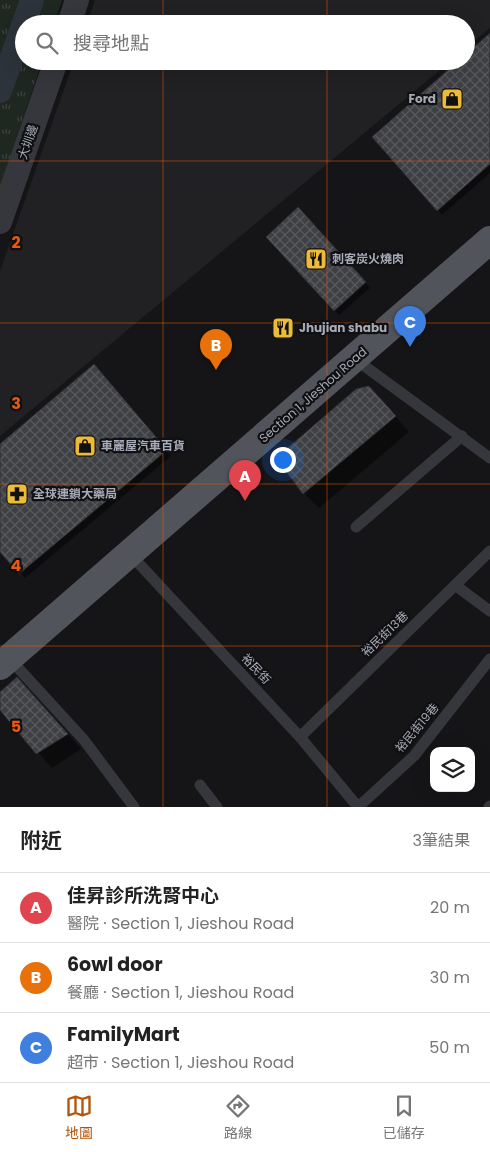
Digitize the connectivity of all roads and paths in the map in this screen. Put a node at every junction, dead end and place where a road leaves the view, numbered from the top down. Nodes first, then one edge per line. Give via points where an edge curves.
1 (77, 0) edge
2 (72, 15) edge
3 (53, 70) edge
4 (0, 222) edge
5 (490, 240) edge
6 (355, 359) junction
7 (462, 436) junction
8 (489, 456) edge
9 (356, 527) dead end
10 (490, 551) edge
11 (130, 554) junction
12 (455, 585) junction
13 (490, 611) edge
14 (490, 659) edge
15 (4, 662) edge
16 (300, 737) junction
17 (200, 785) dead end
18 (134, 807) edge
19 (217, 807) edge
20 (358, 807) edge

1 - 2 street
3 - 4 street, 大圳邊
5 - 6 main road, Section 1, Jieshou Road
6 - 7 lane
6 - 11 main road, Section 1, Jieshou Road
7 - 8 lane
7 - 9 lane
10 - 12 lane, 裕民街13巷
11 - 15 main road, Section 1, Jieshou Road
11 - 16 lane, 裕民街
12 - 13 lane
12 - 16 lane, 裕民街13巷
14 - 20 lane, 裕民街19巷 via 414,756
15 - 18 lane via 84,740
16 - 20 lane, 裕民街
17 - 19 lane

